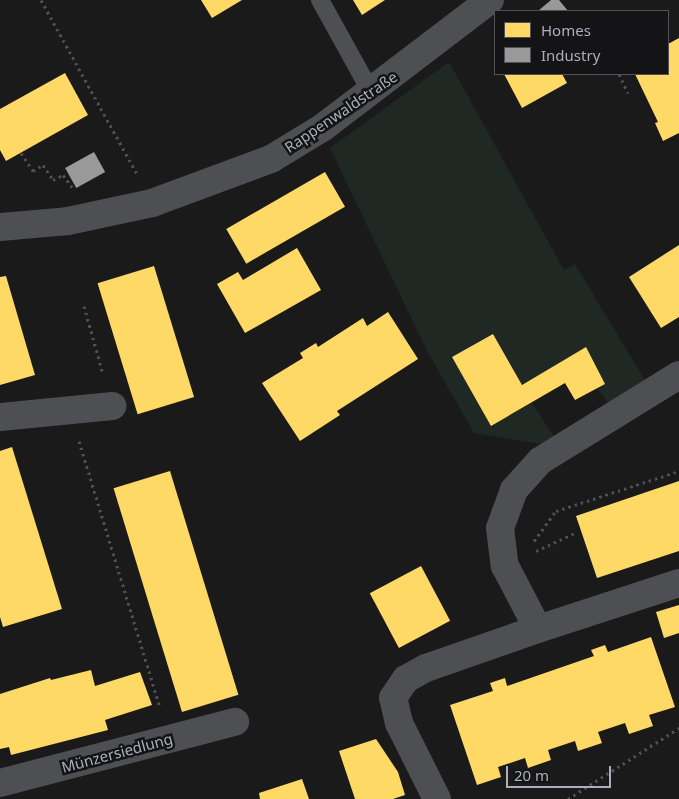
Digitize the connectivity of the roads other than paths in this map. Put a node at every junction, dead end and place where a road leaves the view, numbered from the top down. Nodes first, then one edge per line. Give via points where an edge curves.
1 (320, 0) edge
2 (490, 0) edge
3 (371, 92) junction
4 (0, 227) edge
5 (679, 374) edge
6 (112, 406) road end
7 (0, 417) edge
8 (679, 583) edge
9 (538, 629) junction
10 (235, 722) dead end
11 (0, 783) edge
12 (437, 799) edge

1 - 3 lane
2 - 3 street, Rappenwaldstraße
3 - 4 street, Rappenwaldstraße via 322,128 271,159 213,183 152,203 93,216
5 - 9 street via 540,461 514,490 500,528
6 - 7 street
8 - 9 street
9 - 12 street via 426,668 406,679 393,698 399,723
10 - 11 street, Münzersiedlung

